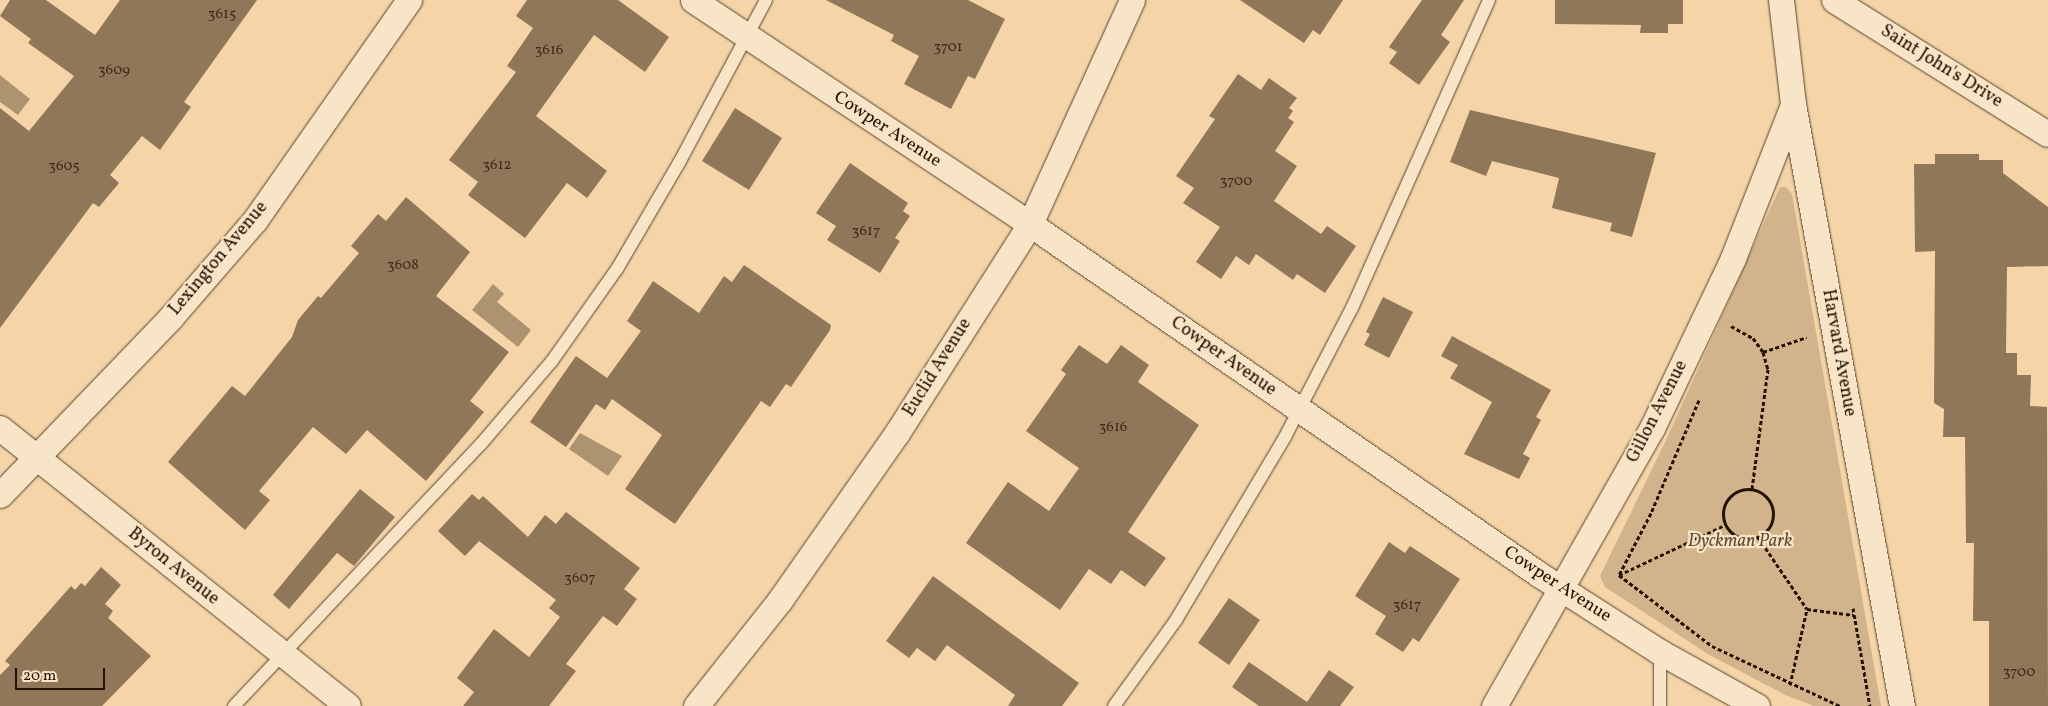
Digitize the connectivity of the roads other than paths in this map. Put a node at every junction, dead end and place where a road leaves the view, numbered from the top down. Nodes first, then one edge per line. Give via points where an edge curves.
1 (409, 0) edge
2 (693, 0) edge
3 (766, 0) edge
4 (1132, 0) edge
5 (1489, 0) edge
6 (1781, 0) edge
7 (1834, 0) edge
8 (748, 38) junction
9 (1793, 104) junction
10 (2048, 134) edge
11 (1030, 224) junction
12 (1299, 410) junction
13 (0, 428) edge
14 (37, 458) junction
15 (0, 495) edge
16 (1562, 589) junction
17 (1660, 652) junction
18 (284, 656) junction
19 (234, 706) edge
20 (348, 706) edge
21 (696, 706) edge
22 (1114, 706) edge
23 (1494, 706) edge
24 (1660, 706) edge
25 (1757, 706) edge
26 (1902, 706) edge

1 - 14 street, Lexington Avenue via 255,220 171,317
2 - 8 street, Cowper Avenue
3 - 8 lane
4 - 11 street, Euclid Avenue
5 - 12 lane via 1352,308
6 - 9 street, Harvard Avenue
7 - 10 street, Saint John's Drive
8 - 11 street, Cowper Avenue
8 - 18 lane via 617,269 552,361 481,444
9 - 16 street, Gillon Avenue via 1729,267 1652,428
9 - 26 street, Harvard Avenue
11 - 12 street, Cowper Avenue
11 - 21 street, Euclid Avenue via 897,433 780,600
12 - 16 street, Cowper Avenue
12 - 22 lane via 1176,620
13 - 14 street, Byron Avenue
14 - 15 street, Lexington Avenue
14 - 18 street, Byron Avenue
16 - 17 street, Cowper Avenue
16 - 23 street, Gillon Avenue
17 - 24 lane
17 - 25 street, Cowper Avenue
18 - 19 lane
18 - 20 street, Byron Avenue

